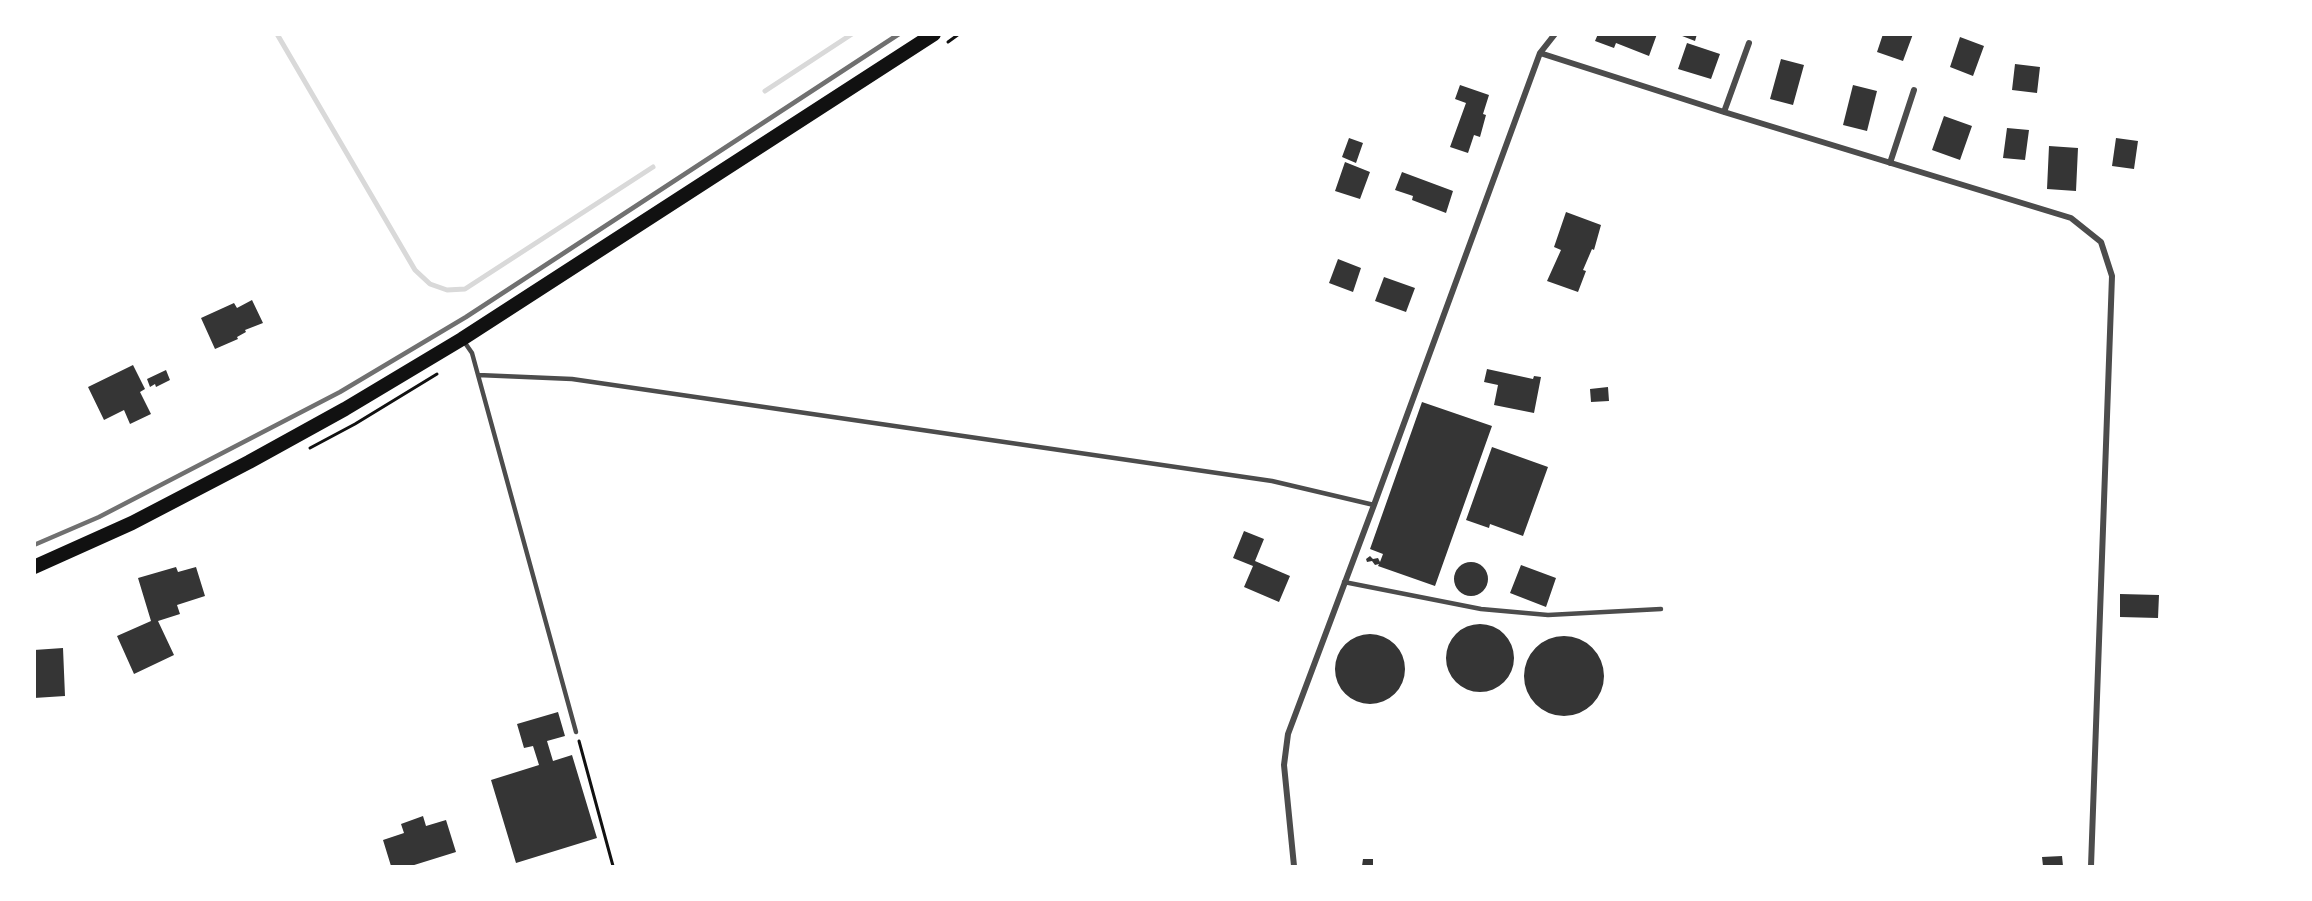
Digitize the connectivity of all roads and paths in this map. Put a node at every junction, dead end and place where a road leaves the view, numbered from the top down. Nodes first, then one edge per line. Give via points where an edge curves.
1 (934, 34) edge
2 (1555, 34) edge
3 (1749, 43) dead end
4 (1540, 54) junction
5 (1914, 90) dead end
6 (1724, 112) junction
7 (1890, 163) junction
8 (462, 339) junction
9 (478, 375) junction
10 (1374, 505) junction
11 (34, 567) edge
12 (1344, 582) junction
13 (1661, 609) dead end
14 (576, 732) joint
15 (613, 867) edge
16 (1294, 867) edge
17 (2091, 867) edge

1 - 8 main road
2 - 4 street
3 - 6 street
4 - 6 street
4 - 10 street
5 - 7 street
6 - 7 street
7 - 17 street via 2071,218 2101,242 2112,276
8 - 9 lane via 472,353
8 - 11 main road via 235,470
9 - 10 lane via 572,379 1272,481
9 - 14 lane
10 - 12 street
12 - 13 lane via 1481,609 1548,615
12 - 16 street via 1288,734 1284,765
14 - 15 path

